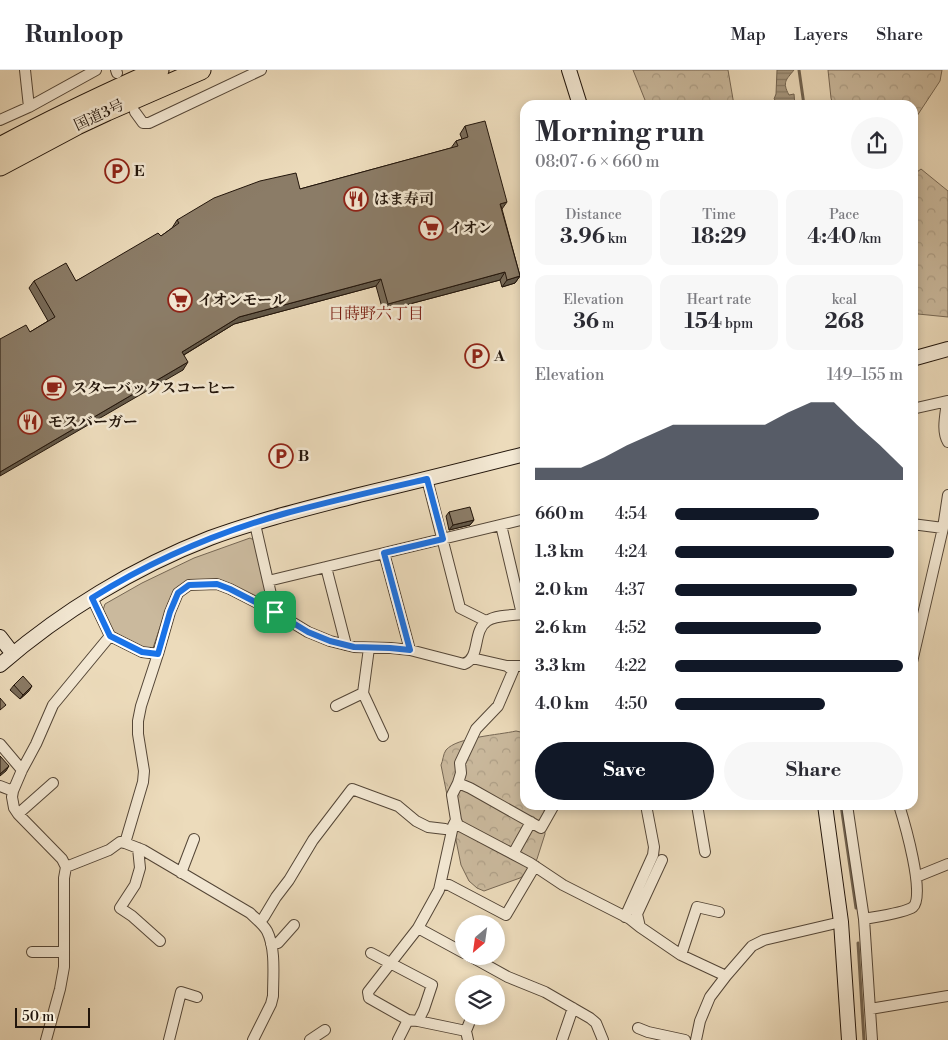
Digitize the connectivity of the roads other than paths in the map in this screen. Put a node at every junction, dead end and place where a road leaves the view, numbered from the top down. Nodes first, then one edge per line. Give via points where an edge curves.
1 (25, 70) edge
2 (96, 70) edge
3 (159, 70) edge
4 (202, 70) edge
5 (260, 70) edge
6 (562, 70) edge
7 (569, 70) edge
8 (571, 100) edge
9 (578, 100) edge
10 (29, 107) junction
11 (134, 112) dead end
12 (0, 120) edge
13 (77, 125) junction
14 (0, 146) edge
15 (0, 166) edge
16 (0, 179) edge
17 (948, 349) edge
18 (918, 357) edge
19 (918, 408) edge
20 (948, 442) edge
21 (520, 455) edge
22 (427, 479) junction
23 (948, 495) edge
24 (520, 520) edge
25 (255, 524) junction
26 (500, 525) junction
27 (918, 525) edge
28 (943, 528) junction
29 (443, 539) junction
30 (384, 553) junction
31 (326, 567) junction
32 (268, 581) junction
33 (92, 598) junction
34 (520, 599) edge
35 (275, 612) junction
36 (520, 615) edge
37 (486, 621) junction
38 (110, 636) junction
39 (918, 636) edge
40 (0, 637) edge
41 (346, 645) junction
42 (369, 648) junction
43 (410, 650) junction
44 (13, 654) junction
45 (158, 654) junction
46 (472, 658) junction
47 (0, 665) edge
48 (507, 666) junction
49 (520, 666) edge
50 (363, 693) junction
51 (336, 706) dead end
52 (383, 736) dead end
53 (0, 744) edge
54 (22, 770) junction
55 (53, 783) dead end
56 (458, 783) junction
57 (0, 786) edge
58 (13, 791) junction
59 (551, 810) edge
60 (647, 810) edge
61 (697, 810) edge
62 (826, 810) edge
63 (848, 810) edge
64 (900, 810) edge
65 (18, 814) junction
66 (456, 820) junction
67 (532, 822) junction
68 (445, 829) dead end
69 (194, 839) dead end
70 (125, 843) junction
71 (138, 848) junction
72 (705, 852) dead end
73 (513, 854) junction
74 (662, 860) dead end
75 (948, 864) edge
76 (534, 866) junction
77 (66, 867) junction
78 (181, 872) junction
79 (916, 877) junction
80 (441, 884) junction
81 (718, 912) dead end
82 (625, 917) junction
83 (864, 919) junction
84 (260, 922) junction
85 (841, 922) junction
86 (294, 925) dead end
87 (640, 927) junction
88 (418, 928) junction
89 (160, 941) dead end
90 (271, 944) junction
91 (455, 948) edge
92 (32, 952) dead end
93 (64, 952) junction
94 (371, 953) dead end
95 (681, 955) junction
96 (390, 962) junction
97 (486, 965) edge
98 (726, 976) junction
99 (948, 996) edge
100 (197, 997) dead end
101 (573, 1008) junction
102 (870, 1009) junction
103 (413, 1020) junction
104 (638, 1028) dead end
105 (325, 1030) dead end
106 (467, 1035) edge
107 (46, 1040) edge
108 (169, 1040) edge
109 (254, 1040) edge
110 (310, 1040) edge
111 (398, 1040) edge
112 (562, 1040) edge
113 (603, 1040) edge
114 (685, 1040) edge
115 (696, 1040) edge
116 (849, 1040) edge
117 (872, 1040) edge

1 - 10 street
2 - 10 street
3 - 14 highway, 国道3号
4 - 13 highway, 国道3号
5 - 11 street via 149,123 143,123
6 - 8 street
7 - 9 street
10 - 12 street
13 - 15 highway, 国道3号
13 - 16 highway via 56,146
17 - 18 street
19 - 20 street via 947,401 944,431
21 - 22 street
22 - 25 street via 282,514
22 - 29 street
23 - 28 street
24 - 26 street
25 - 32 street
25 - 33 street via 176,552
26 - 29 street
26 - 34 street
27 - 28 street
28 - 39 street
29 - 30 street
29 - 37 street via 460,608
30 - 31 street
30 - 43 street
31 - 32 street
31 - 41 street
32 - 35 street
33 - 38 street
33 - 44 street
35 - 41 street via 308,632
35 - 45 street via 217,584 189,585 178,593 172,606
36 - 37 street
37 - 46 street via 479,632
38 - 45 street via 142,652
38 - 54 street via 53,705
40 - 44 street
41 - 42 street
42 - 43 street
42 - 50 street
43 - 46 street via 464,664
44 - 47 street
45 - 70 street via 138,721 143,782
46 - 48 street
48 - 49 street
48 - 56 street via 512,671 498,706 476,729 460,762
50 - 51 street
50 - 52 street
53 - 54 street
54 - 58 street
55 - 65 street
56 - 66 street via 452,795
56 - 67 street
57 - 58 street
58 - 65 street via 14,808
59 - 67 street via 541,828
60 - 82 street via 653,856
61 - 72 street
62 - 85 street
63 - 83 street
64 - 79 street
65 - 77 street
66 - 73 street via 458,825
66 - 80 street
67 - 73 street
68 - 84 street via 428,827 398,806 352,789 313,840
69 - 78 street
70 - 71 street
70 - 77 street via 120,842 109,850
71 - 78 street
71 - 89 street via 140,868 135,885 120,908
73 - 76 street
74 - 87 street via 637,914
75 - 79 street
76 - 80 street via 506,915 450,885
76 - 82 street
77 - 93 street
78 - 84 street
79 - 83 street via 917,898 912,908
80 - 88 street
81 - 95 street via 697,907
82 - 87 street
83 - 102 street
84 - 90 street
85 - 98 street via 764,940 752,946
85 - 116 street
86 - 90 street via 278,943
87 - 95 street
88 - 91 street
88 - 96 street
90 - 109 street via 274,996
92 - 93 street
93 - 107 street via 60,989
94 - 96 street
95 - 98 street
96 - 103 street via 432,985 424,1010
96 - 103 street via 368,992 369,998
97 - 101 street
98 - 115 street via 710,997
99 - 102 street
100 - 108 street via 181,992
101 - 112 street
101 - 113 street via 596,1023
102 - 117 street
103 - 106 street
103 - 111 street
104 - 114 street
105 - 110 street

